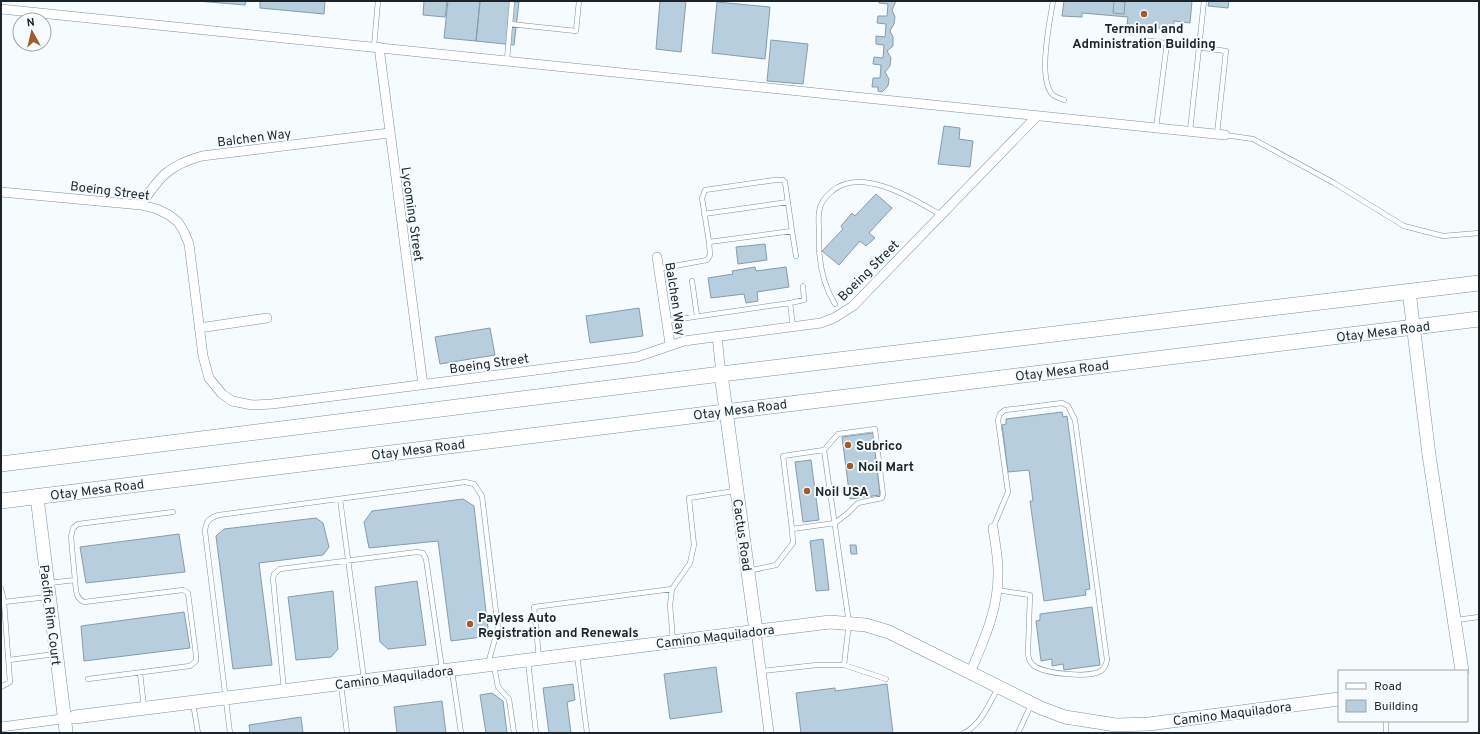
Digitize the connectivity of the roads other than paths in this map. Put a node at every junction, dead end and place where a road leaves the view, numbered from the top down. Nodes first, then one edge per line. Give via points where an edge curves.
1 (378, 1) edge
2 (512, 1) edge
3 (579, 1) edge
4 (1053, 1) edge
5 (1204, 1) edge
6 (1, 9) edge
7 (510, 24) junction
8 (1143, 40) dead end
9 (1167, 43) junction
10 (377, 46) junction
11 (1200, 47) junction
12 (507, 60) junction
13 (1064, 100) dead end
14 (1037, 116) junction
15 (1156, 128) junction
16 (1190, 131) junction
17 (389, 133) junction
18 (1221, 134) junction
19 (1, 192) edge
20 (788, 202) junction
21 (141, 205) junction
22 (704, 214) junction
23 (941, 215) junction
24 (792, 231) junction
25 (1479, 233) edge
26 (709, 242) junction
27 (796, 256) dead end
28 (657, 257) dead end
29 (658, 269) junction
30 (692, 281) dead end
31 (1479, 283) edge
32 (803, 286) dead end
33 (1409, 291) junction
34 (790, 303) junction
35 (835, 304) dead end
36 (697, 316) junction
37 (267, 318) dead end
38 (1479, 319) edge
39 (666, 321) junction
40 (793, 327) junction
41 (1414, 327) junction
42 (199, 328) junction
43 (717, 336) junction
44 (670, 344) junction
45 (722, 374) junction
46 (423, 385) junction
47 (726, 411) junction
48 (824, 450) junction
49 (1, 464) edge
50 (737, 491) junction
51 (36, 497) junction
52 (340, 499) junction
53 (1, 501) edge
54 (174, 512) dead end
55 (835, 523) junction
56 (993, 528) joint
57 (792, 529) junction
58 (348, 561) junction
59 (748, 571) junction
60 (75, 580) junction
61 (47, 583) junction
62 (1, 588) edge
63 (672, 589) junction
64 (997, 590) junction
65 (49, 597) junction
66 (4, 602) junction
67 (1479, 617) edge
68 (1454, 620) junction
69 (849, 623) junction
70 (756, 631) junction
71 (673, 641) junction
72 (56, 654) junction
73 (577, 654) junction
74 (533, 659) junction
75 (9, 660) junction
76 (490, 664) junction
77 (844, 665) junction
78 (447, 670) junction
79 (1462, 670) edge
80 (761, 671) junction
81 (970, 672) junction
82 (140, 673) junction
83 (88, 679) dead end
84 (886, 679) dead end
85 (365, 680) junction
86 (340, 683) junction
87 (1, 687) edge
88 (998, 687) junction
89 (284, 690) junction
90 (226, 698) junction
91 (1338, 699) edge
92 (193, 702) junction
93 (1032, 703) junction
94 (144, 708) junction
95 (1386, 722) edge
96 (68, 725) edge
97 (1, 727) edge
98 (1116, 729) edge
99 (198, 733) edge
100 (230, 733) edge
101 (347, 733) edge
102 (461, 733) edge
103 (514, 733) edge
104 (536, 733) edge
105 (587, 733) edge
106 (769, 733) edge
107 (964, 733) edge
108 (1018, 733) edge
109 (1386, 733) edge

1 - 10 lane
2 - 7 lane
3 - 7 lane via 576,31
4 - 13 lane via 1045,61 1050,90
5 - 11 lane
6 - 10 street
7 - 12 lane
8 - 9 lane
9 - 11 lane
9 - 15 lane
10 - 12 street
10 - 17 street, Lycoming Street
11 - 16 lane
11 - 18 lane via 1226,51
12 - 14 street
14 - 15 street
14 - 23 street, Boeing Street
15 - 16 street
16 - 18 street
17 - 21 street, Balchen Way via 187,160 157,180
17 - 46 street, Lycoming Street
18 - 25 lane via 1253,139 1334,183 1404,226 1443,236
19 - 21 street, Boeing Street
20 - 22 lane
20 - 22 lane via 785,182 775,180 705,190 702,198
20 - 24 lane
21 - 42 street, Boeing Street via 169,215 178,222 184,232 189,244
22 - 26 lane
23 - 35 lane via 909,196 868,182 855,182 834,189 824,198 819,211 818,249 829,294
23 - 40 street, Boeing Street via 844,313 821,323
24 - 26 lane
24 - 27 lane
26 - 29 lane via 710,255 707,260
28 - 29 street, Balchen Way
29 - 39 street, Balchen Way
30 - 36 lane
31 - 33 main road
32 - 34 lane via 804,300
33 - 41 street
33 - 45 main road
34 - 36 lane
34 - 40 lane
36 - 39 lane
37 - 42 street
38 - 41 main road, Otay Mesa Road
39 - 44 street, Balchen Way
40 - 43 street, Boeing Street
41 - 47 main road, Otay Mesa Road
41 - 68 street via 1429,455
42 - 46 street, Boeing Street via 209,378 222,394 232,401 272,404
43 - 44 street, Boeing Street
43 - 45 street, Cactus Road
44 - 46 street, Boeing Street via 637,356
45 - 47 street, Cactus Road
45 - 49 main road
47 - 50 street, Cactus Road
47 - 51 main road, Otay Mesa Road
48 - 55 lane
48 - 55 lane via 838,434 875,429 882,498 858,503
48 - 57 lane via 783,456
50 - 59 street, Cactus Road
50 - 63 lane via 689,498 694,545 690,563
51 - 53 main road, Otay Mesa Road
51 - 61 street, Pacific Rim Court
52 - 58 lane
52 - 76 lane via 465,482 474,484 479,489 482,496 498,628
52 - 90 lane via 219,514 206,523
54 - 60 lane via 78,524 73,528 71,537
55 - 57 lane
55 - 69 lane
56 - 64 street via 998,572
56 - 64 lane via 1008,492 998,420 1000,414 1005,410 1062,403 1068,406 1075,420 1106,666 1091,674 1062,674 1033,665 1028,651 1030,595
57 - 59 lane via 794,543 776,565
58 - 78 lane via 423,553
58 - 85 lane
58 - 89 lane via 280,569 274,574
59 - 70 street, Cactus Road
60 - 61 lane
60 - 82 lane via 77,595 84,602 177,589 188,593 196,661 190,666
61 - 65 street, Pacific Rim Court
62 - 66 lane
63 - 71 lane via 670,605
63 - 74 lane via 534,607
64 - 81 street via 989,627
65 - 66 lane
65 - 72 street, Pacific Rim Court
66 - 75 lane
67 - 68 lane
68 - 79 street
69 - 70 street, Camino Maquiladora via 815,623
69 - 77 lane
69 - 81 street, Camino Maquiladora via 889,632
70 - 71 street, Camino Maquiladora
70 - 80 street, Cactus Road
71 - 73 street, Camino Maquiladora
72 - 75 lane
72 - 96 street, Pacific Rim Court
73 - 74 street, Camino Maquiladora
73 - 105 lane
74 - 76 street, Camino Maquiladora
74 - 104 lane
75 - 87 lane via 10,682
76 - 78 street, Camino Maquiladora
76 - 103 lane via 498,686 509,699
77 - 80 lane
77 - 84 lane
78 - 85 street, Camino Maquiladora
78 - 102 lane
80 - 106 street, Cactus Road
81 - 88 street, Camino Maquiladora
82 - 83 lane
82 - 94 lane
85 - 86 street, Camino Maquiladora
86 - 89 street, Camino Maquiladora
86 - 101 lane
88 - 93 street, Camino Maquiladora
88 - 107 lane via 986,711 971,730
89 - 90 street, Camino Maquiladora
90 - 92 street, Camino Maquiladora
90 - 100 lane
91 - 98 street, Camino Maquiladora
92 - 94 street, Camino Maquiladora
92 - 99 lane
93 - 98 street, Camino Maquiladora via 1065,717
93 - 108 lane
94 - 96 street, Camino Maquiladora
95 - 109 lane
96 - 97 street, Camino Maquiladora

